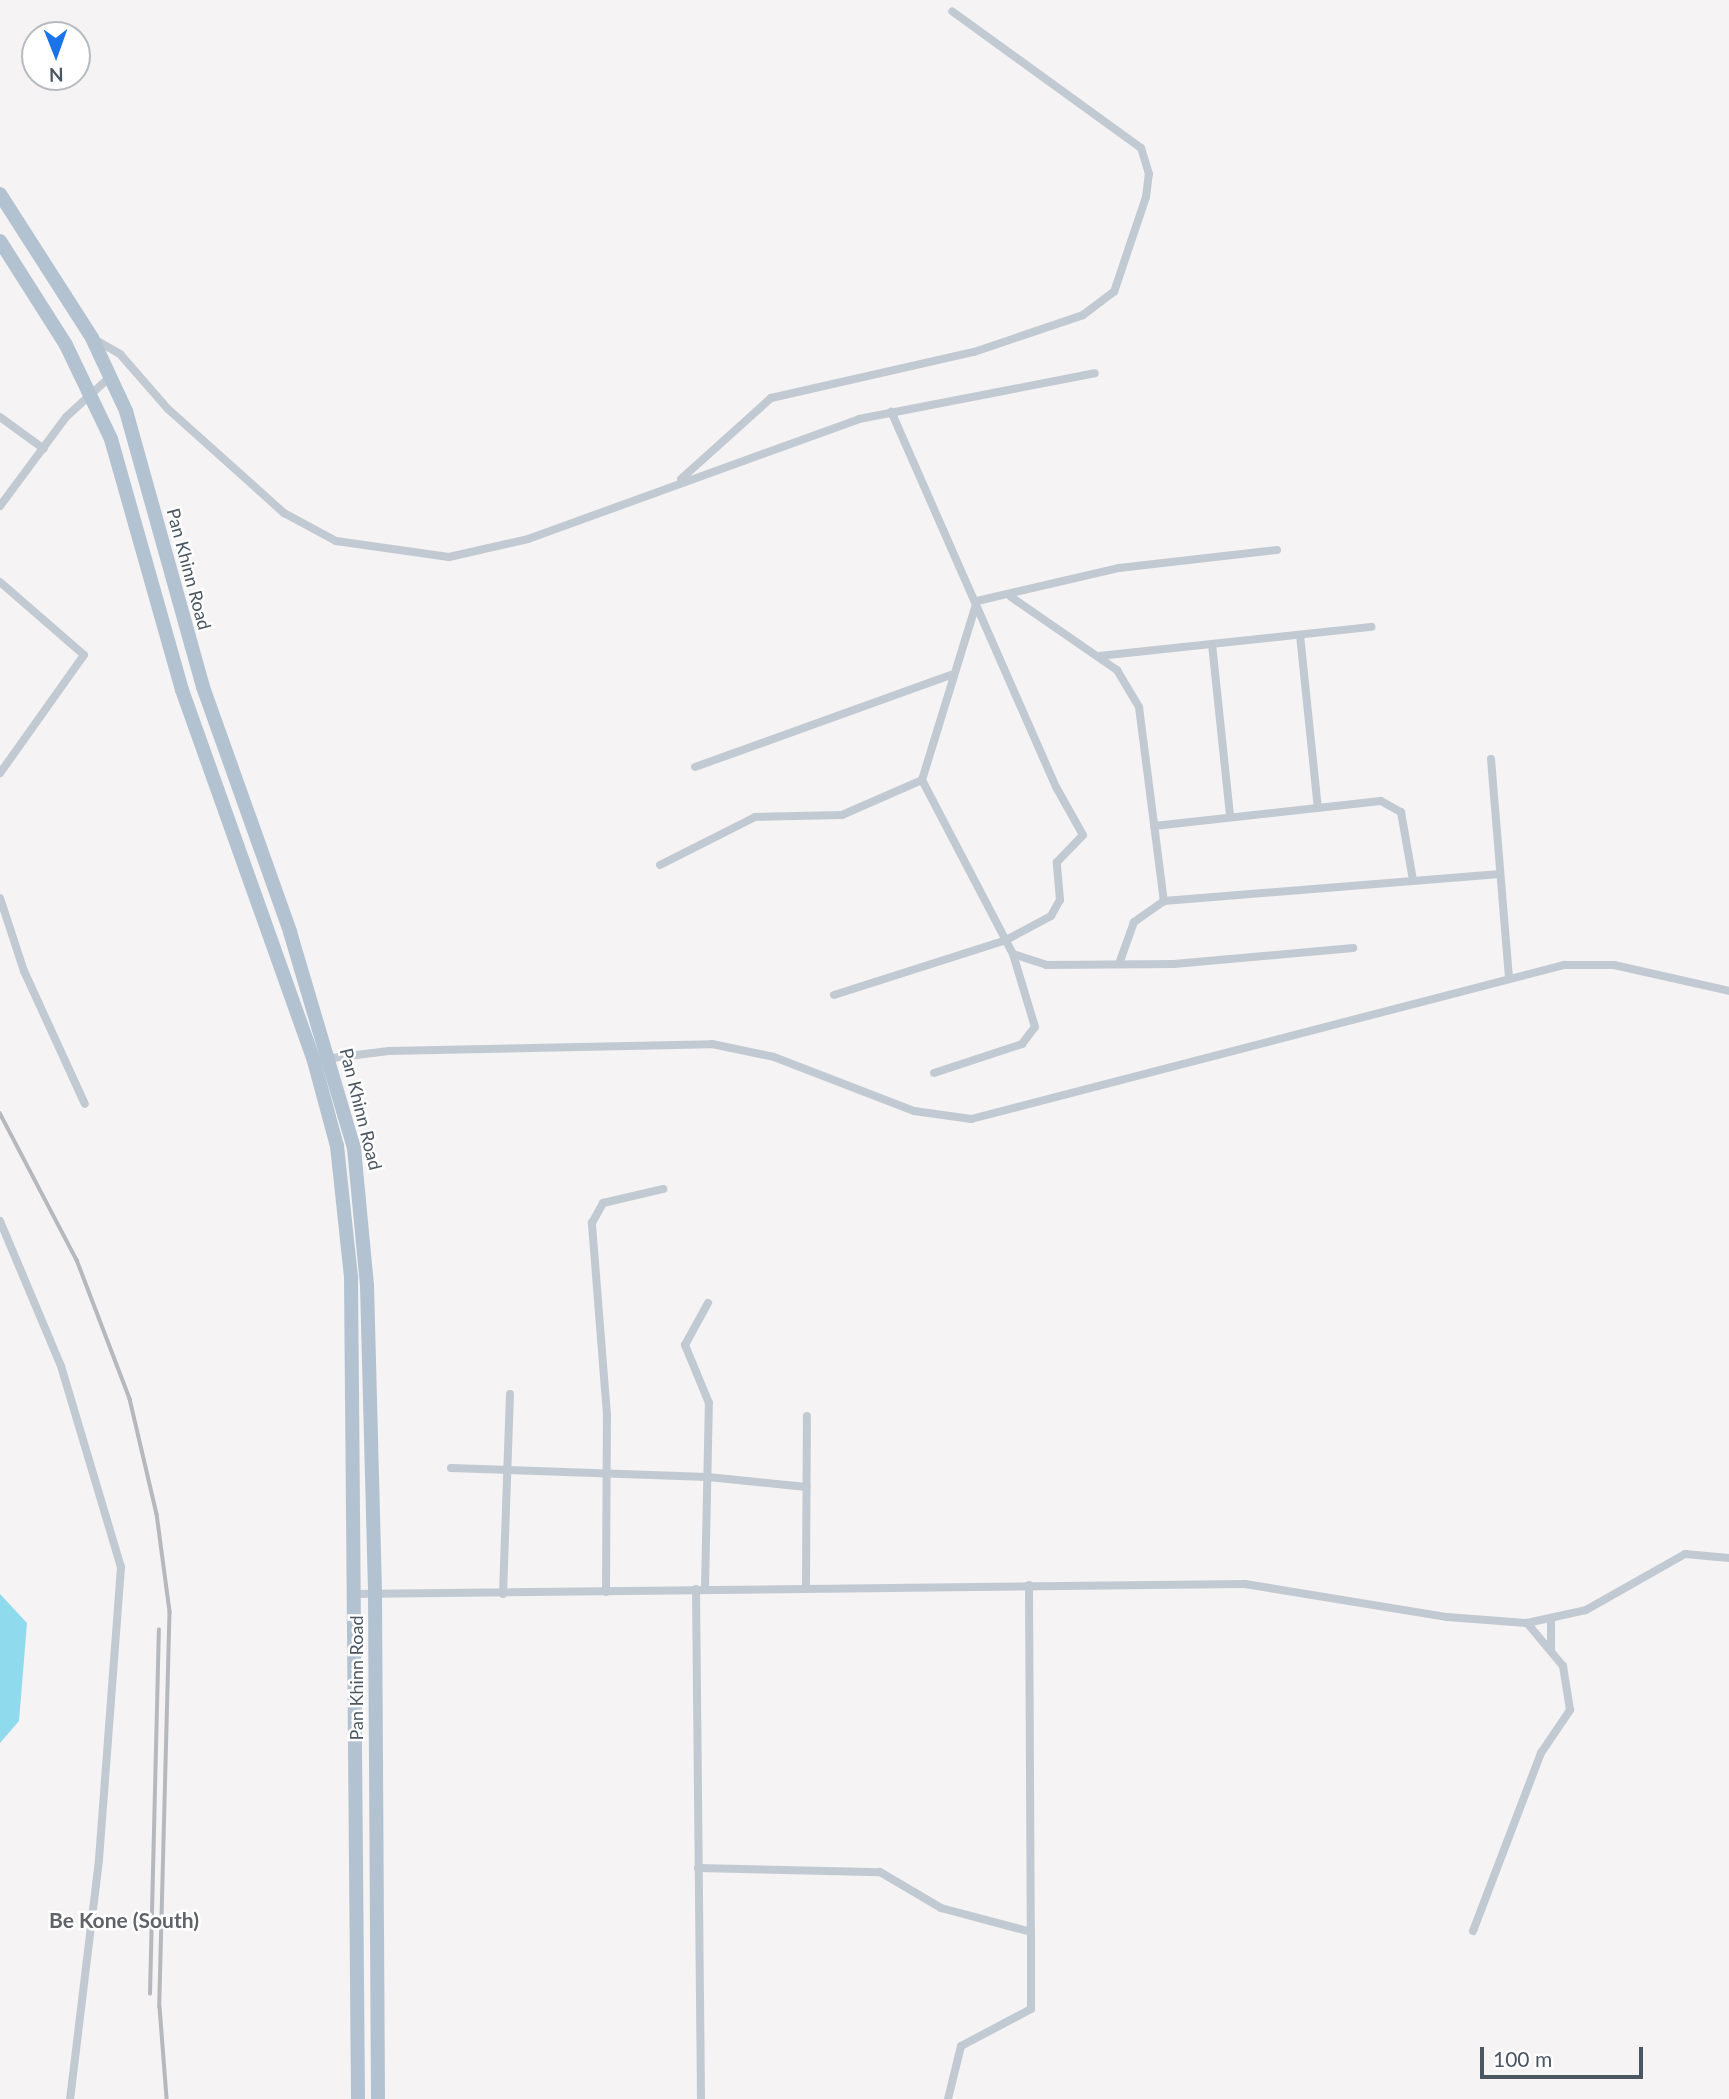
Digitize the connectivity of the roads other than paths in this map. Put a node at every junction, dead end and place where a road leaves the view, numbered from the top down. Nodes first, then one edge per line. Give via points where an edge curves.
1 (951, 11) dead end
2 (0, 194) edge
3 (0, 241) edge
4 (92, 338) junction
5 (1095, 373) dead end
6 (110, 377) junction
7 (91, 392) junction
8 (891, 412) junction
9 (0, 417) edge
10 (44, 449) junction
11 (678, 481) junction
12 (0, 506) edge
13 (1277, 550) dead end
14 (0, 582) edge
15 (1011, 597) junction
16 (977, 601) junction
17 (1371, 627) dead end
18 (1300, 635) junction
19 (1212, 644) junction
20 (1099, 656) junction
21 (950, 675) junction
22 (1491, 759) dead end
23 (695, 767) dead end
24 (0, 774) edge
25 (922, 780) junction
26 (1318, 808) junction
27 (1230, 815) junction
28 (1154, 825) junction
29 (660, 865) dead end
30 (1496, 874) junction
31 (1413, 880) junction
32 (0, 898) edge
33 (1164, 901) junction
34 (1006, 940) junction
35 (1353, 948) dead end
36 (1013, 954) junction
37 (1120, 961) junction
38 (1509, 977) junction
39 (1729, 991) edge
40 (834, 995) dead end
41 (330, 1057) junction
42 (314, 1061) junction
43 (934, 1073) dead end
44 (85, 1104) dead end
45 (663, 1189) dead end
46 (0, 1221) edge
47 (708, 1303) dead end
48 (510, 1394) dead end
49 (807, 1416) dead end
50 (451, 1468) dead end
51 (510, 1469) junction
52 (609, 1472) junction
53 (708, 1477) junction
54 (806, 1487) junction
55 (1729, 1558) edge
56 (1029, 1585) junction
57 (806, 1588) junction
58 (701, 1589) junction
59 (606, 1592) junction
60 (353, 1594) junction
61 (503, 1594) junction
62 (375, 1595) junction
63 (1551, 1620) junction
64 (1527, 1623) junction
65 (1551, 1650) junction
66 (698, 1868) junction
67 (1473, 1931) dead end
68 (1031, 1932) junction
69 (70, 2099) edge
70 (358, 2099) edge
71 (378, 2099) edge
72 (701, 2099) edge
73 (948, 2099) edge

1 - 11 street via 1141,148 1149,174 1146,197 1114,292 1083,315 974,352 771,398
2 - 4 main road, Pan Khinn Road
3 - 7 main road, Pan Khinn Road
4 - 6 main road, Pan Khinn Road
4 - 11 street via 120,354 168,409 284,513 335,541 418,555 482,552
5 - 8 street
6 - 7 street
6 - 41 main road, Pan Khinn Road via 143,464 203,687
7 - 10 street
7 - 42 main road, Pan Khinn Road via 127,490 181,690
8 - 11 street
8 - 16 street
9 - 10 street
10 - 12 street
13 - 15 street via 1091,573
14 - 24 street via 84,655
15 - 16 street
15 - 20 street
16 - 21 street
16 - 34 street via 1056,787 1083,831 1082,841 1057,862 1057,908
17 - 18 street
18 - 19 street
18 - 26 street
19 - 20 street
19 - 27 street
20 - 28 street via 1131,687 1139,707
21 - 23 street
21 - 25 street
22 - 30 street
25 - 29 street via 842,815 755,817
25 - 34 street
26 - 27 street
26 - 31 street via 1396,805
27 - 28 street
28 - 33 street
30 - 31 street
30 - 38 street
31 - 33 street
32 - 44 street via 24,971
33 - 37 street via 1134,922
34 - 36 street
34 - 40 street
35 - 37 street via 1174,964
36 - 37 street via 1046,965
36 - 43 street via 1035,1027 1030,1037
38 - 39 street via 1588,963
38 - 41 street via 971,1119 914,1111 774,1057 712,1044
41 - 42 street
41 - 62 main road, Pan Khinn Road via 363,1209
42 - 60 main road, Pan Khinn Road via 346,1209
45 - 52 street via 603,1203 592,1223
46 - 69 street via 61,1366 121,1567 99,1860
47 - 53 street via 685,1345 709,1403
48 - 51 street
49 - 54 street
50 - 51 street
51 - 52 street
51 - 61 street
52 - 53 street
52 - 59 street
53 - 54 street
53 - 58 street
54 - 57 street
55 - 63 street via 1685,1554 1606,1601
56 - 57 street
56 - 64 street via 1265,1586 1379,1608
56 - 68 street
57 - 58 street
58 - 59 street
58 - 66 street
59 - 61 street
60 - 62 street
60 - 70 main road, Pan Khinn Road
61 - 62 street
62 - 71 main road, Pan Khinn Road
63 - 64 street
63 - 65 street
64 - 65 street
65 - 67 street via 1568,1681 1570,1710 1541,1753
66 - 68 street via 880,1872 941,1908
66 - 72 street
68 - 73 street via 1031,2009 961,2046

